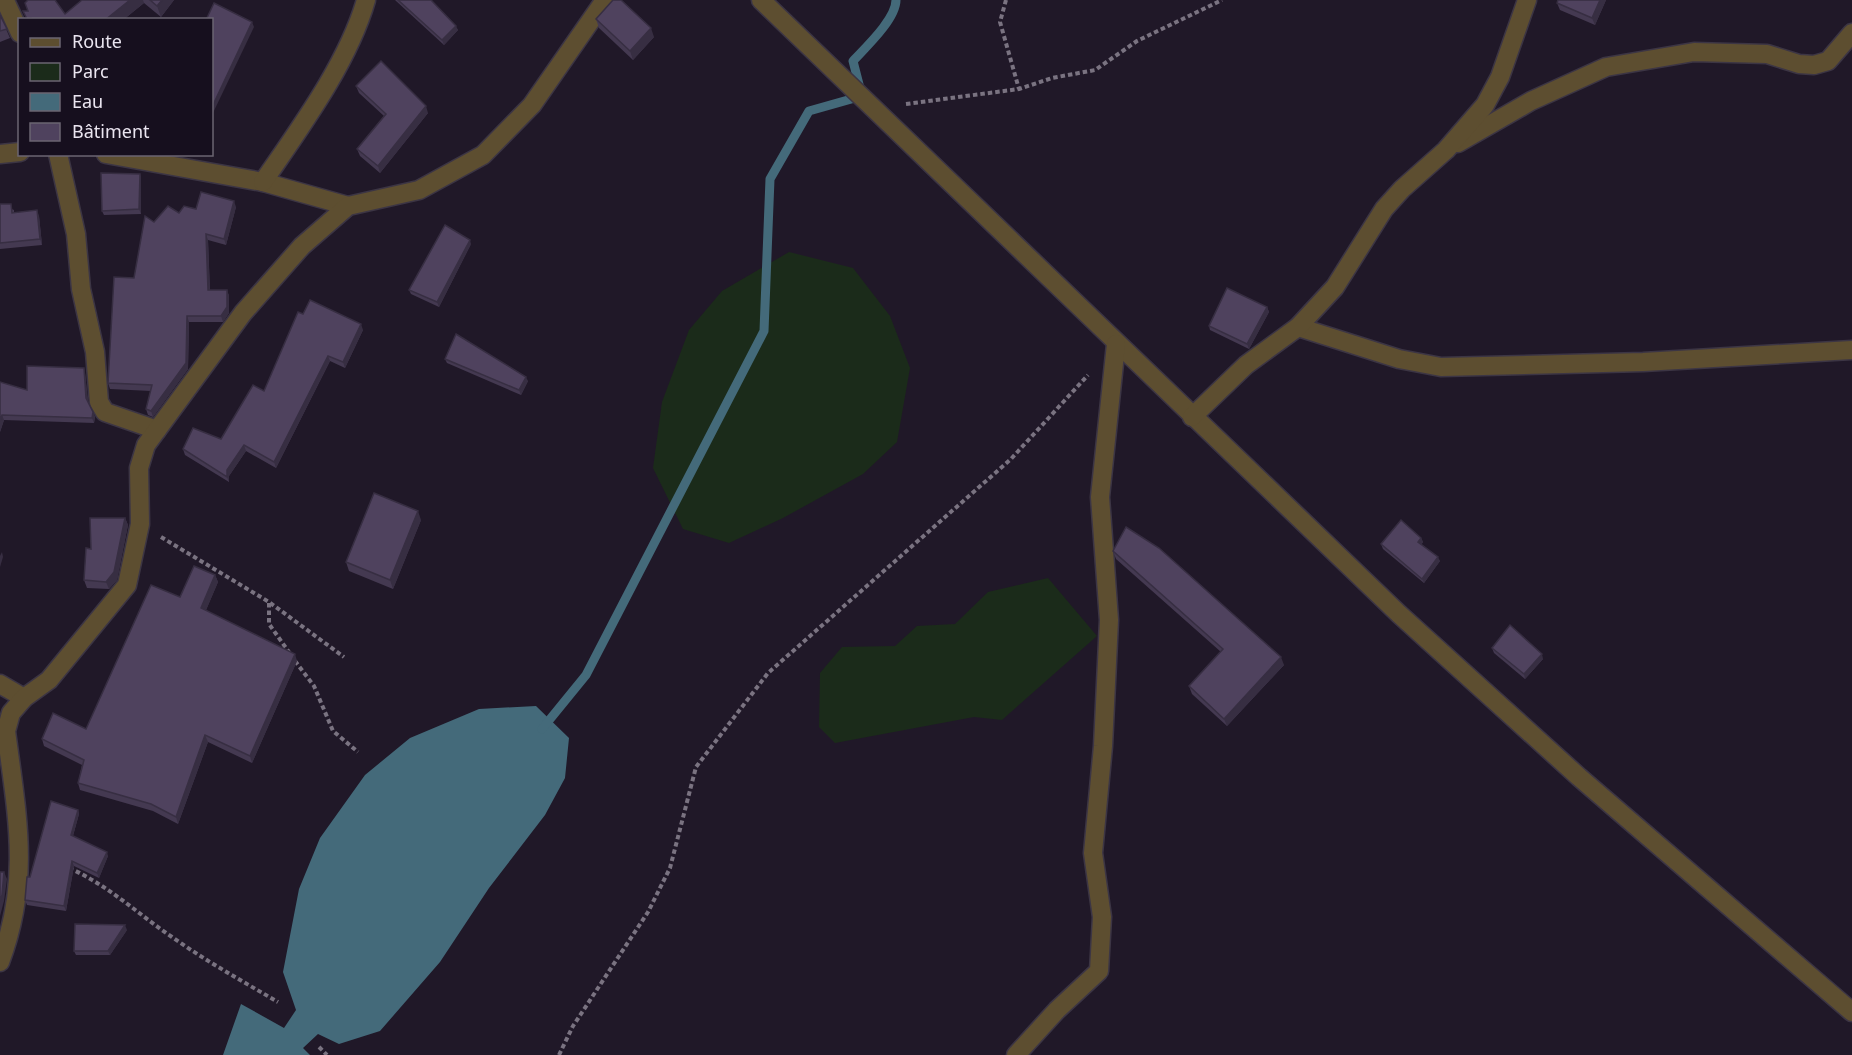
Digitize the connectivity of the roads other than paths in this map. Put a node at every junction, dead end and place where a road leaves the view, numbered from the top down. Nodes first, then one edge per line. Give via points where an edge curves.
1 (2, 0) edge
2 (366, 0) edge
3 (605, 0) edge
4 (761, 0) edge
5 (1527, 0) edge
6 (18, 29) edge
7 (1852, 33) edge
8 (1446, 150) junction
9 (18, 152) edge
10 (0, 154) edge
11 (58, 156) edge
12 (117, 156) edge
13 (262, 182) junction
14 (348, 206) junction
15 (1298, 327) junction
16 (1116, 344) junction
17 (1852, 350) edge
18 (1192, 417) junction
19 (157, 430) junction
20 (0, 684) edge
21 (24, 698) junction
22 (0, 962) edge
23 (1852, 1011) edge
24 (1016, 1055) edge

1 - 6 street
2 - 13 street via 361,19 314,108
3 - 14 street via 532,105 483,155 419,190
4 - 16 street
5 - 8 street via 1500,77 1485,105
7 - 8 street via 1828,61 1814,65 1767,54 1694,52 1606,67 1531,101
8 - 15 street via 1384,209 1335,287
9 - 10 street
11 - 19 street via 76,234 99,402 105,412
12 - 13 street
13 - 14 street
14 - 19 street via 302,246 243,313
15 - 17 street via 1399,359 1441,367 1643,362
15 - 18 street via 1246,365
16 - 18 street
16 - 24 street via 1100,497 1108,620 1103,746 1093,853 1102,917 1099,971
18 - 23 street via 1399,614 1579,777
19 - 21 street via 146,445 139,468 140,524 127,585 49,680
20 - 21 street
21 - 22 street via 11,713 6,732 21,847 19,886

